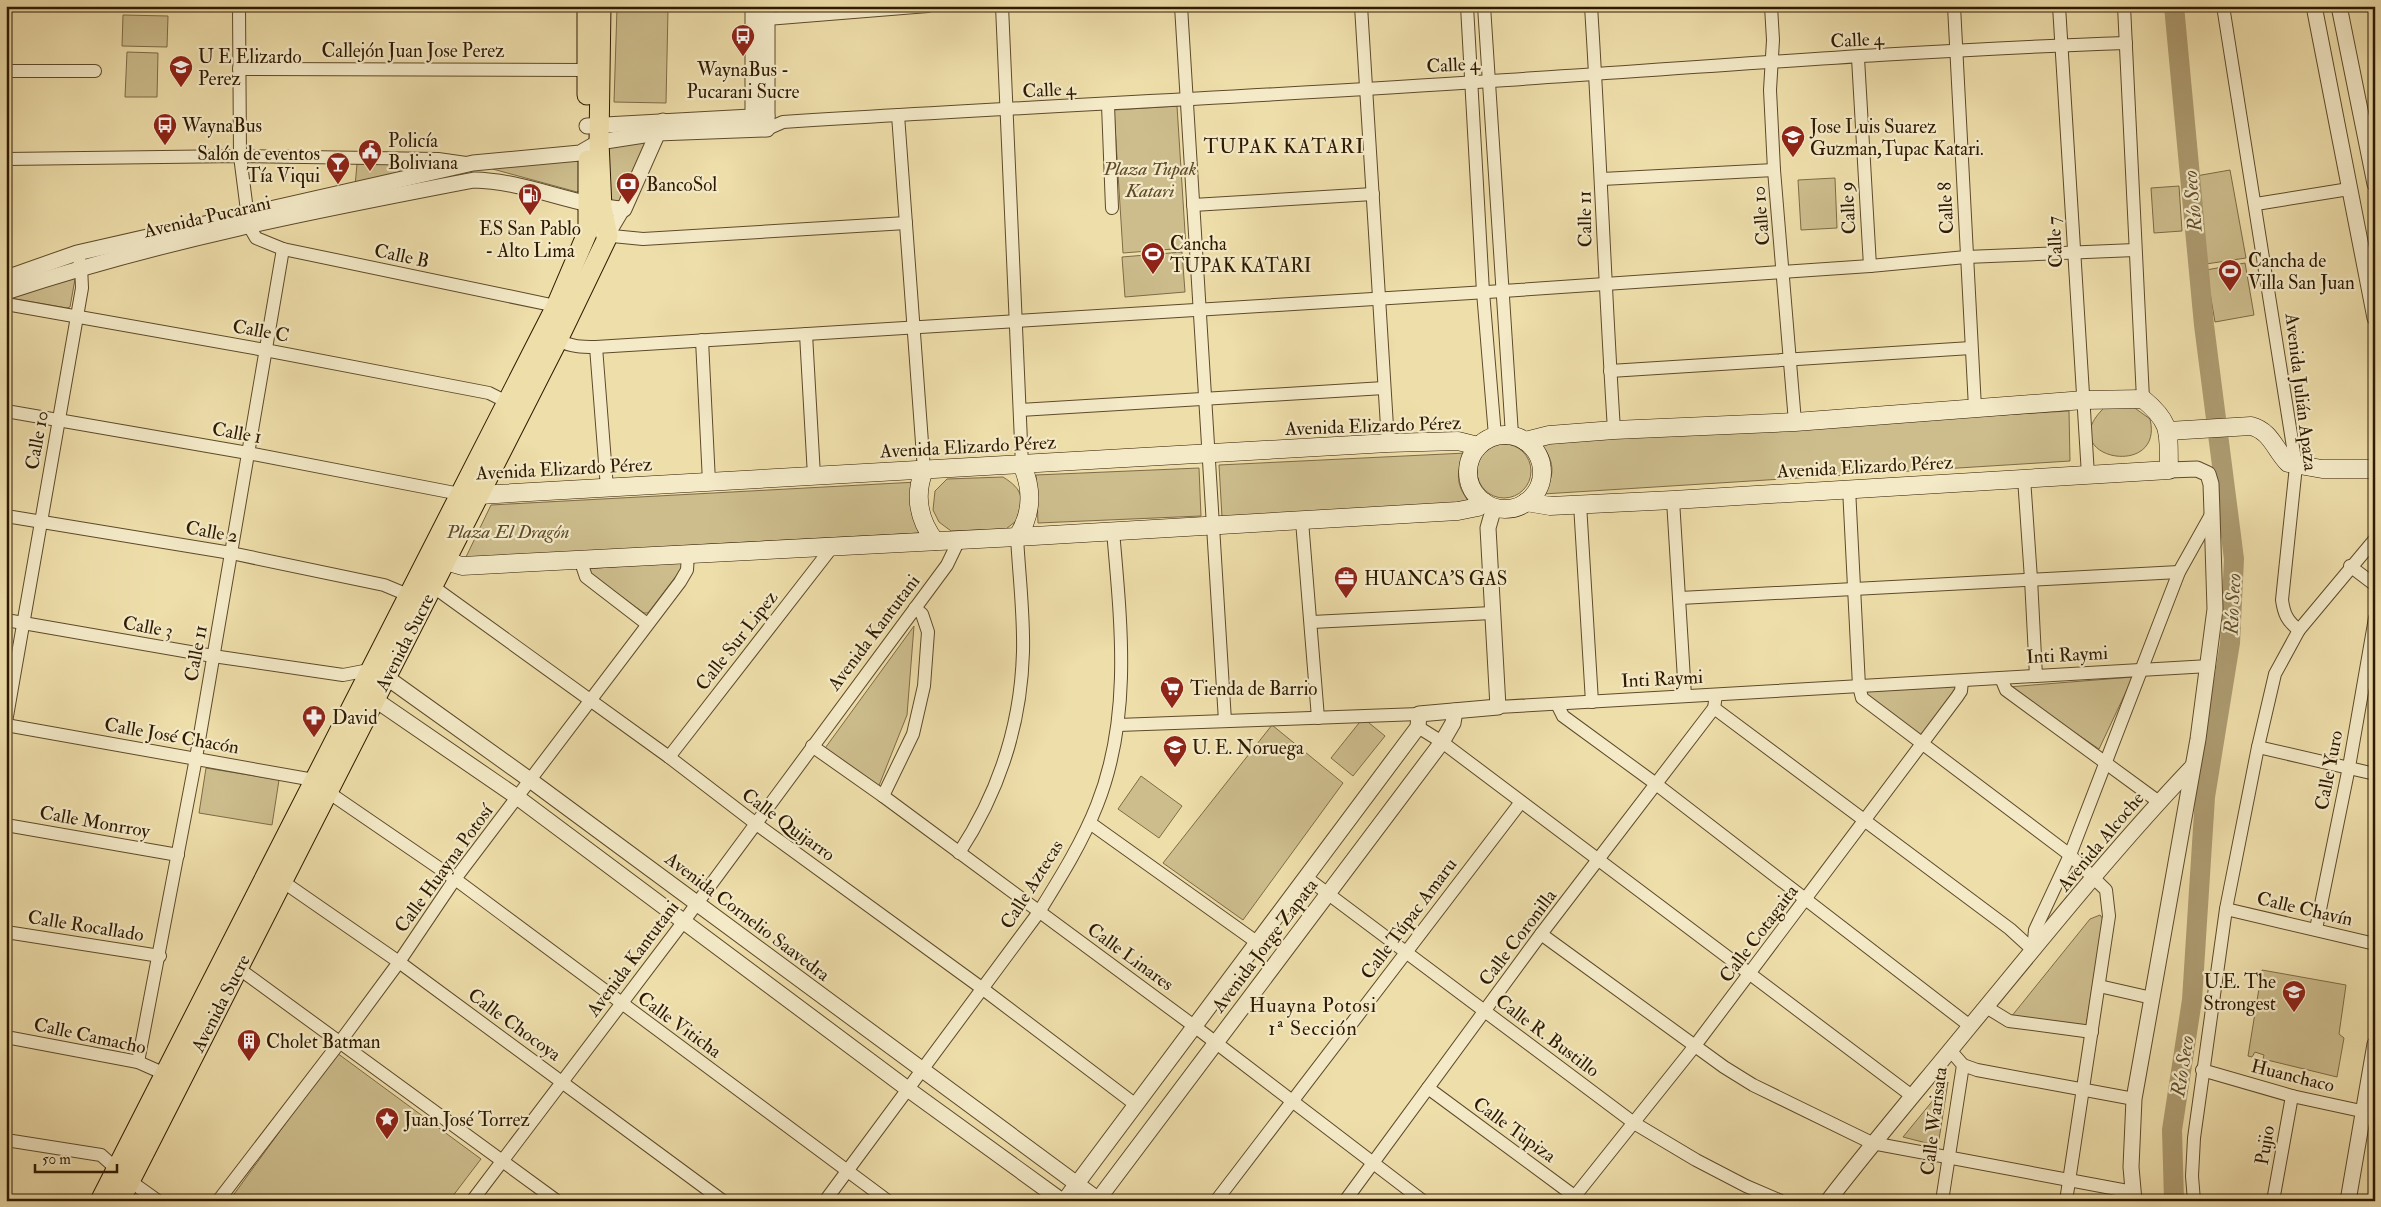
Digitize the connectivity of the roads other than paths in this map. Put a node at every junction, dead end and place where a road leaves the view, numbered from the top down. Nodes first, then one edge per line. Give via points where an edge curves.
1 (239, 6) edge
2 (587, 6) edge
3 (601, 6) edge
4 (753, 6) edge
5 (928, 6) edge
6 (1002, 6) edge
7 (1181, 6) edge
8 (1361, 6) edge
9 (1467, 6) edge
10 (1484, 6) edge
11 (1590, 6) edge
12 (1771, 6) edge
13 (1954, 6) edge
14 (2059, 6) edge
15 (2124, 6) edge
16 (2223, 6) edge
17 (2314, 6) edge
18 (2340, 6) edge
19 (884, 8) edge
20 (767, 12) edge
21 (2126, 43) junction
22 (2062, 45) junction
23 (1957, 51) junction
24 (1858, 58) junction
25 (1771, 62) junction
26 (239, 69) junction
27 (587, 70) junction
28 (6, 71) edge
29 (95, 71) dead end
30 (1595, 73) junction
31 (1489, 81) junction
32 (1471, 82) junction
33 (1366, 89) junction
34 (1186, 100) junction
35 (1108, 105) junction
36 (1006, 110) junction
37 (898, 115) junction
38 (760, 122) junction
39 (660, 127) junction
40 (593, 136) junction
41 (240, 156) junction
42 (6, 159) edge
43 (473, 164) junction
44 (1774, 170) junction
45 (1602, 179) junction
46 (474, 180) junction
47 (2375, 184) edge
48 (2349, 189) junction
49 (1372, 194) junction
50 (2256, 204) junction
51 (1193, 205) junction
52 (595, 207) junction
53 (1112, 208) dead end
54 (624, 209) junction
55 (248, 220) junction
56 (906, 223) junction
57 (588, 231) junction
58 (608, 236) junction
59 (283, 249) junction
60 (2135, 250) junction
61 (2073, 254) junction
62 (1966, 257) junction
63 (79, 260) junction
64 (1870, 266) junction
65 (1784, 272) junction
66 (6, 278) edge
67 (1604, 283) junction
68 (1502, 291) junction
69 (6, 292) edge
70 (1484, 292) junction
71 (1379, 298) junction
72 (6, 304) edge
73 (556, 306) junction
74 (1199, 309) junction
75 (77, 317) junction
76 (2375, 318) edge
77 (1016, 321) junction
78 (913, 328) junction
79 (806, 334) junction
80 (558, 340) junction
81 (702, 340) junction
82 (596, 347) junction
83 (1971, 348) junction
84 (265, 350) junction
85 (1790, 360) junction
86 (1610, 371) junction
87 (1384, 388) junction
88 (2143, 399) junction
89 (1205, 400) junction
90 (2084, 400) junction
91 (507, 402) junction
92 (1975, 408) junction
93 (6, 410) edge
94 (1020, 410) junction
95 (59, 420) junction
96 (1795, 422) junction
97 (1614, 430) junction
98 (2168, 431) junction
99 (1511, 437) junction
100 (1388, 444) junction
101 (1478, 446) junction
102 (248, 453) junction
103 (1208, 454) junction
104 (1022, 465) junction
105 (2296, 466) junction
106 (2375, 469) edge
107 (924, 470) junction
108 (2169, 470) junction
109 (2088, 475) junction
110 (814, 476) junction
111 (2024, 478) junction
112 (709, 482) junction
113 (607, 488) junction
114 (1848, 488) junction
115 (460, 494) junction
116 (479, 495) junction
117 (1673, 500) junction
118 (1526, 502) junction
119 (1580, 504) junction
120 (1489, 505) junction
121 (2212, 513) junction
122 (6, 516) edge
123 (1302, 521) junction
124 (41, 522) junction
125 (1213, 526) junction
126 (1113, 532) junction
127 (1017, 537) junction
128 (2375, 539) edge
129 (959, 540) junction
130 (935, 541) junction
131 (833, 546) junction
132 (231, 553) junction
133 (688, 554) junction
134 (436, 558) junction
135 (580, 559) junction
136 (2350, 566) junction
137 (2179, 572) junction
138 (2032, 579) junction
139 (425, 581) junction
140 (2375, 585) edge
141 (1853, 590) junction
142 (408, 595) junction
143 (1680, 598) junction
144 (915, 608) junction
145 (1492, 613) junction
146 (2375, 618) edge
147 (6, 620) edge
148 (1312, 622) junction
149 (24, 623) junction
150 (647, 624) junction
151 (2299, 630) junction
152 (213, 656) junction
153 (2209, 666) junction
154 (2141, 670) junction
155 (378, 673) junction
156 (343, 675) junction
157 (2036, 676) junction
158 (2002, 678) junction
159 (1962, 681) junction
160 (1859, 686) junction
161 (368, 694) junction
162 (1716, 694) junction
163 (1685, 696) junction
164 (591, 702) junction
165 (1592, 702) junction
166 (1557, 704) junction
167 (1498, 707) junction
168 (1714, 708) junction
169 (1455, 710) junction
170 (1318, 718) junction
171 (1418, 720) junction
172 (1225, 721) junction
173 (6, 724) edge
174 (1118, 725) junction
175 (1442, 742) junction
176 (1923, 745) junction
177 (812, 746) junction
178 (2258, 747) junction
179 (669, 757) junction
180 (196, 758) junction
181 (2104, 762) junction
182 (2192, 767) junction
183 (2349, 767) junction
184 (2375, 774) edge
185 (530, 780) junction
186 (1656, 784) junction
187 (321, 786) junction
188 (883, 796) junction
189 (517, 797) junction
190 (1521, 802) junction
191 (2159, 802) junction
192 (1865, 821) junction
193 (755, 823) junction
194 (1090, 823) junction
195 (6, 825) edge
196 (959, 853) junction
197 (178, 854) junction
198 (2070, 855) junction
199 (1598, 860) junction
200 (1307, 878) junction
201 (2095, 878) junction
202 (455, 880) junction
203 (282, 881) junction
204 (1328, 893) junction
205 (1807, 899) junction
206 (697, 904) junction
207 (2226, 909) junction
208 (1039, 912) junction
209 (684, 920) junction
210 (2316, 929) junction
211 (6, 932) edge
212 (1541, 934) junction
213 (1258, 943) junction
214 (2375, 944) edge
215 (2033, 950) junction
216 (1407, 951) junction
217 (160, 956) junction
218 (399, 962) junction
219 (238, 968) junction
220 (1750, 974) junction
221 (2098, 986) junction
222 (983, 989) junction
223 (2152, 998) junction
224 (621, 1004) junction
225 (1986, 1007) junction
226 (1485, 1011) junction
227 (1194, 1026) junction
228 (1970, 1026) junction
229 (2092, 1032) junction
230 (6, 1037) edge
231 (340, 1042) junction
232 (1216, 1043) junction
233 (2375, 1044) edge
234 (1694, 1047) junction
235 (1950, 1050) junction
236 (138, 1062) junction
237 (1963, 1065) junction
238 (2202, 1070) junction
239 (923, 1071) junction
240 (165, 1074) junction
241 (561, 1081) junction
242 (1428, 1088) junction
243 (2084, 1089) junction
244 (909, 1090) junction
245 (1912, 1096) junction
246 (2292, 1096) junction
247 (2134, 1099) junction
248 (1293, 1100) junction
249 (1136, 1105) junction
250 (2368, 1113) edge
251 (1634, 1122) junction
252 (6, 1140) edge
253 (1872, 1143) junction
254 (1947, 1159) junction
255 (502, 1160) junction
256 (1374, 1162) junction
257 (847, 1170) junction
258 (123, 1175) junction
259 (2069, 1181) junction
260 (1077, 1184) junction
261 (2133, 1197) edge
262 (1576, 1199) edge
263 (1098, 1200) edge
264 (100, 1201) edge
265 (120, 1201) edge
266 (158, 1201) edge
267 (218, 1201) edge
268 (472, 1201) edge
269 (557, 1201) edge
270 (723, 1201) edge
271 (825, 1201) edge
272 (888, 1201) edge
273 (1063, 1201) edge
274 (1216, 1201) edge
275 (1345, 1201) edge
276 (1423, 1201) edge
277 (1782, 1201) edge
278 (1828, 1201) edge
279 (1942, 1201) edge
280 (2066, 1201) edge
281 (2194, 1201) edge
282 (2273, 1201) edge
283 (2348, 1201) edge

1 - 26 street
2 - 27 main road
3 - 40 main road
4 - 38 street
5 - 19 street
6 - 36 street
7 - 34 street
8 - 33 street
9 - 32 street
10 - 31 street
11 - 30 street, Calle 11
12 - 25 street, Calle 10
13 - 23 street, Calle 8
14 - 22 street, Calle 7
15 - 21 street
16 - 50 street, Avenida Julián Apaza
17 - 48 street
18 - 47 street
19 - 20 street
20 - 38 street
21 - 22 street, Calle 4
21 - 60 street
22 - 23 street, Calle 4
22 - 61 street, Calle 7
23 - 24 street, Calle 4
23 - 62 street, Calle 8
24 - 25 street, Calle 4
24 - 64 street, Calle 9
25 - 30 street, Calle 4
25 - 44 street, Calle 10
26 - 27 street, Callejón Juan Jose Perez
26 - 41 street
27 - 40 main road
28 - 29 street
30 - 31 street, Calle 4
30 - 45 street, Calle 11
31 - 32 street, Calle 4
31 - 68 street
32 - 33 street, Calle 4
32 - 70 street
33 - 34 street, Calle 4
33 - 49 street
34 - 35 street, Calle 4
34 - 51 street
35 - 36 street, Calle 4
35 - 53 street
36 - 37 street, Calle 4
36 - 77 street
37 - 38 street, Calle 4
37 - 56 street
38 - 39 street, Avenida Pucarani
39 - 40 street, Avenida Pucarani
39 - 54 street
40 - 43 street, Avenida Pucarani via 580,153
40 - 52 main road
41 - 42 street
41 - 43 street via 438,159
41 - 55 street
43 - 46 street
43 - 55 street, Avenida Pucarani
44 - 45 street
44 - 65 street, Calle 10
45 - 67 street, Calle 11
46 - 52 street, Avenida Pucarani via 504,182
46 - 55 street, Avenida Pucarani
47 - 48 street
48 - 50 street
48 - 76 street
49 - 51 street
49 - 71 street
50 - 105 street, Avenida Julián Apaza
51 - 74 street
52 - 54 street, Avenida Pucarani
52 - 57 main road
52 - 58 main road
54 - 58 street
55 - 59 street, Calle B via 256,238
55 - 63 street, Avenida Pucarani
56 - 58 street via 643,239
56 - 78 street
57 - 58 street
57 - 73 main road, Avenida Sucre
58 - 80 main road, Avenida Sucre
59 - 73 street, Calle B
59 - 84 street, Calle 11
60 - 61 street
60 - 88 street
61 - 62 street
61 - 90 street, Calle 7
62 - 64 street
62 - 83 street, Calle 8
63 - 66 street, Avenida Pucarani
63 - 69 street, Avenida Pucarani
63 - 75 street, Calle 10 via 82,288
64 - 65 street
65 - 67 street
65 - 85 street, Calle 10
67 - 68 street
67 - 86 street, Calle 11
68 - 70 street
68 - 99 street
70 - 71 street
70 - 99 street
71 - 74 street
71 - 87 street
72 - 75 street, Calle C
73 - 91 main road, Avenida Sucre
74 - 77 street
74 - 89 street
75 - 84 street, Calle C
75 - 95 street, Calle 10
77 - 78 street
77 - 94 street
78 - 79 street
78 - 107 street
79 - 81 street
79 - 110 street
80 - 82 street via 566,345
80 - 116 main road, Avenida Sucre
81 - 82 street
81 - 112 street
82 - 113 street
83 - 85 street
83 - 92 street, Calle 8
84 - 91 street, Calle C via 489,393
84 - 102 street, Calle 11
85 - 86 street
85 - 96 street, Calle 10
86 - 97 street, Calle 11
87 - 89 street
87 - 100 street
88 - 90 main road
88 - 98 main road via 2161,414
89 - 94 street
89 - 103 street
90 - 92 main road
90 - 109 street, Calle 7
91 - 115 main road, Avenida Sucre
92 - 96 main road
93 - 95 street, Calle 1
94 - 104 street
95 - 102 street, Calle 1
95 - 124 street, Calle 10
96 - 97 main road
97 - 99 main road
98 - 105 main road via 2261,428 2282,457
98 - 108 main road
99 - 101 main road
99 - 118 main road via 1539,457 1542,471 1536,492
100 - 101 main road, Avenida Elizardo Pérez via 1458,441
100 - 103 main road, Avenida Elizardo Pérez
101 - 120 main road via 1470,458 1470,486
102 - 115 street, Calle 1
102 - 132 street, Calle 11
103 - 104 main road, Avenida Elizardo Pérez
103 - 125 street
104 - 107 main road, Avenida Elizardo Pérez
104 - 127 main road via 1028,479 1030,502
105 - 106 main road
105 - 151 street, Avenida Julián Apaza via 2282,600 2285,615
107 - 110 main road, Avenida Elizardo Pérez
107 - 130 main road via 918,503 925,526
108 - 109 main road, Avenida Elizardo Pérez
108 - 121 street via 2197,469 2208,474
109 - 111 main road, Avenida Elizardo Pérez
110 - 112 main road, Avenida Elizardo Pérez
111 - 114 main road, Avenida Elizardo Pérez
111 - 138 street
112 - 113 main road, Avenida Elizardo Pérez
113 - 116 main road, Avenida Elizardo Pérez
114 - 117 main road, Avenida Elizardo Pérez
114 - 141 street
115 - 116 main road, Avenida Elizardo Pérez
115 - 134 main road, Avenida Sucre
116 - 134 main road, Avenida Sucre
117 - 119 main road, Avenida Elizardo Pérez
117 - 143 street
118 - 119 main road, Avenida Elizardo Pérez via 1550,506
118 - 120 main road via 1514,507
119 - 165 street
120 - 123 main road via 1458,511
120 - 145 street
121 - 137 street
121 - 153 street via 2215,609
122 - 124 street, Calle 2
123 - 125 main road
123 - 148 street
124 - 132 street, Calle 2
124 - 149 street, Calle 10
125 - 126 main road
125 - 172 street
126 - 127 main road
126 - 174 street, Calle Aztecas via 1121,635 1122,695
127 - 129 main road
127 - 196 street via 1023,650 1019,703 994,790
128 - 136 street
129 - 130 main road
129 - 144 street, Avenida Kantutani via 947,565
130 - 131 main road
131 - 133 main road
131 - 179 street, Calle Sur Lipez
132 - 142 street, Calle 2 via 384,584
132 - 152 street, Calle 11
133 - 135 main road
133 - 150 street, Calle Huayna Potosí via 687,570 680,582
134 - 135 main road via 462,566
134 - 139 main road, Avenida Sucre
135 - 150 street via 586,577
136 - 140 street
136 - 151 street
137 - 138 street
137 - 154 street
138 - 141 street
138 - 157 street
139 - 142 main road, Avenida Sucre
139 - 155 main road, Avenida Sucre
139 - 164 street, Calle Quijarro
141 - 143 street
141 - 160 street
142 - 155 main road, Avenida Sucre
143 - 163 street
144 - 177 street, Avenida Kantutani
144 - 188 street via 922,614 928,632 924,686 913,734
145 - 148 street
145 - 167 street
146 - 183 street, Calle Yuro
147 - 149 street, Calle 3
148 - 170 street
149 - 152 street, Calle 3
149 - 173 street, Calle 10
150 - 164 street, Calle Huayna Potosí
151 - 178 street via 2275,674
152 - 156 street, Calle 3
152 - 180 street, Calle 11
153 - 154 street, Inti Raymi
153 - 182 street
154 - 157 street, Inti Raymi
154 - 181 street
155 - 156 street, Calle 3
155 - 161 main road, Avenida Sucre
155 - 185 street, Avenida Cornelio Saavedra
156 - 161 street
157 - 158 street, Inti Raymi
158 - 159 street, Inti Raymi
158 - 181 street via 2006,690
159 - 160 street, Inti Raymi
159 - 176 street, Calle Cotagaita via 1961,691
160 - 162 street, Inti Raymi
160 - 176 street via 1862,698
161 - 187 main road, Avenida Sucre
161 - 189 street
162 - 163 street, Inti Raymi
162 - 168 street, Calle Coronilla
163 - 165 street, Inti Raymi
164 - 179 street, Calle Quijarro
164 - 185 street, Calle Huayna Potosí
165 - 166 street, Inti Raymi
166 - 167 street, Inti Raymi
166 - 186 street via 1563,716
167 - 169 street, Inti Raymi
168 - 186 street, Calle Coronilla
168 - 192 street
169 - 171 street, Inti Raymi
169 - 175 street, Avenida Jorge Zapata via 1454,723
170 - 171 street, Inti Raymi
170 - 172 street, Inti Raymi
171 - 175 street
171 - 200 street, Avenida Jorge Zapata
172 - 174 street, Inti Raymi
173 - 180 street, Calle José Chacón
174 - 194 street, Calle Aztecas via 1109,770
175 - 190 street
175 - 204 street, Avenida Jorge Zapata
176 - 192 street, Calle Cotagaita
176 - 198 street
177 - 188 street, Calle Linares
177 - 193 street, Avenida Kantutani
178 - 183 street
178 - 207 street
179 - 193 street, Calle Quijarro
180 - 187 street, Calle José Chacón
180 - 197 street, Calle 11
181 - 191 street
181 - 198 street
182 - 191 street, Avenida Alcoche
182 - 223 street
183 - 184 street
183 - 210 street, Calle Yuro
185 - 189 street, Calle Huayna Potosí
185 - 206 street, Avenida Cornelio Saavedra
186 - 199 street, Calle Coronilla
186 - 205 street
187 - 202 street, Calle Viticha
187 - 203 main road, Avenida Sucre
187 - 240 main road, Avenida Sucre
188 - 196 street, Calle Linares
189 - 202 street, Calle Huayna Potosí
189 - 209 street
190 - 199 street
190 - 216 street, Calle Túpac Amaru
191 - 201 street, Avenida Alcoche
192 - 205 street, Calle Cotagaita
192 - 215 street via 2010,929
193 - 206 street, Avenida Kantutani
193 - 222 street, Calle Quijarro
194 - 208 street, Calle Aztecas
194 - 213 street
195 - 197 street, Calle Monrroy
196 - 208 street, Calle Linares
197 - 217 street, Calle 11
198 - 201 street
198 - 215 street via 2035,930
199 - 212 street, Calle Coronilla
199 - 220 street
200 - 204 street, Calle R. Bustillo
200 - 213 street, Avenida Jorge Zapata
201 - 215 street, Avenida Alcoche
201 - 221 street via 2106,890 2110,916
202 - 218 street, Calle Huayna Potosí
202 - 224 street, Calle Viticha
203 - 218 street, Calle Chocoya
203 - 219 main road, Avenida Sucre
204 - 216 street, Calle R. Bustillo
204 - 232 street, Avenida Jorge Zapata
205 - 220 street, Calle Cotagaita
205 - 228 street
206 - 209 street, Avenida Kantutani
206 - 239 street, Avenida Cornelio Saavedra
207 - 210 street, Calle Chavín
207 - 238 street
208 - 222 street, Calle Aztecas
208 - 227 street, Calle Linares
209 - 224 street, Avenida Kantutani
209 - 244 street
210 - 214 street, Calle Chavín
211 - 217 street, Calle Rocallado
212 - 226 street, Calle Coronilla
212 - 234 street
213 - 227 street, Avenida Jorge Zapata
215 - 225 street, Avenida Alcoche
216 - 226 street, Calle R. Bustillo
216 - 248 street, Calle Túpac Amaru
217 - 236 street, Calle 11
218 - 231 street, Calle Huayna Potosí
218 - 241 street, Calle Chocoya
219 - 231 street
219 - 258 main road, Avenida Sucre
220 - 234 street, Calle Cotagaita
220 - 245 street
221 - 223 street
221 - 229 street
222 - 239 street, Calle Aztecas
222 - 249 street, Calle Quijarro
223 - 247 street
224 - 241 street, Avenida Kantutani
224 - 257 street, Calle Viticha
225 - 228 street, Avenida Alcoche
225 - 229 street via 2009,1022
226 - 242 street, Calle Coronilla
226 - 251 street, Calle R. Bustillo
227 - 232 street, Calle Linares
227 - 249 street, Avenida Jorge Zapata
228 - 235 street, Avenida Alcoche
229 - 243 street
230 - 236 street, Calle Camacho
231 - 255 street
231 - 267 street, Calle Huayna Potosí
232 - 248 street, Calle Linares
232 - 263 street, Avenida Jorge Zapata
233 - 250 street
234 - 251 street, Calle Cotagaita
234 - 253 street via 1753,1085
235 - 237 street, Calle Warisata
235 - 245 street, Avenida Alcoche
236 - 240 street, Calle Camacho
237 - 243 street
237 - 254 street, Calle Warisata
238 - 246 street, Huanchaco
238 - 281 street via 2194,1138
239 - 244 street, Calle Aztecas
239 - 260 street, Avenida Cornelio Saavedra
240 - 258 main road, Avenida Sucre
241 - 255 street, Avenida Kantutani
241 - 270 street, Calle Chocoya
242 - 256 street, Calle Coronilla
242 - 262 street, Calle Tupiza
243 - 247 street
243 - 259 street
244 - 257 street, Calle Aztecas
244 - 273 street
245 - 253 street, Avenida Alcoche
246 - 250 street, Huanchaco
246 - 282 street, Pujio
247 - 261 street
248 - 256 street, Calle Linares
248 - 274 street, Calle Túpac Amaru
249 - 260 street, Avenida Jorge Zapata
250 - 283 street
251 - 262 street, Calle Cotagaita
251 - 277 street, Calle R. Bustillo via 1696,1160
252 - 258 street via 101,1155
253 - 254 street
253 - 278 street, Avenida Alcoche
254 - 259 street
254 - 279 street, Calle Warisata
255 - 268 street, Avenida Kantutani
255 - 269 street
256 - 275 street, Calle Coronilla
256 - 276 street, Calle Linares
257 - 271 street, Calle Aztecas
257 - 272 street, Calle Viticha
258 - 264 main road
258 - 265 main road
258 - 266 street
259 - 261 street
259 - 280 street
260 - 263 street, Avenida Cornelio Saavedra
260 - 273 street, Avenida Jorge Zapata

